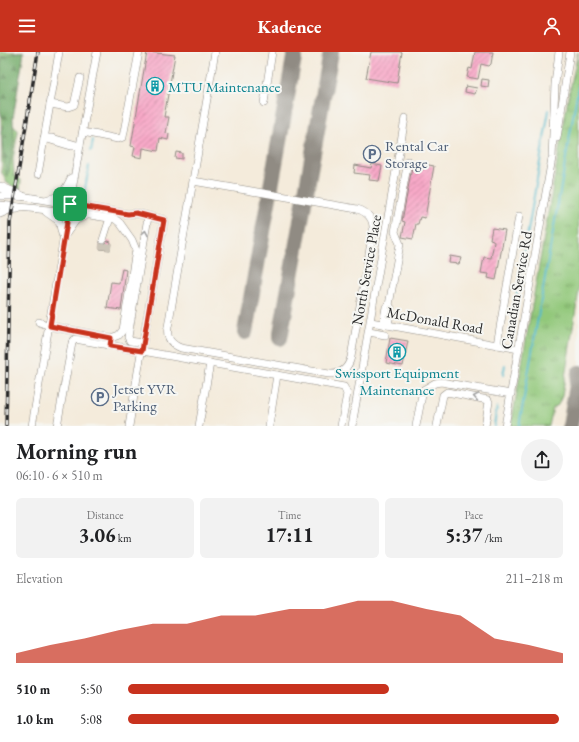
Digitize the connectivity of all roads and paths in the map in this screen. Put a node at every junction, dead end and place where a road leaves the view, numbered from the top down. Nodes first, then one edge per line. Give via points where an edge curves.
1 (59, 52) edge
2 (97, 52) edge
3 (139, 52) edge
4 (216, 52) edge
5 (272, 52) edge
6 (559, 52) edge
7 (565, 52) edge
8 (570, 52) edge
9 (80, 78) dead end
10 (264, 101) dead end
11 (50, 104) junction
12 (404, 118) dead end
13 (83, 132) junction
14 (558, 133) junction
15 (44, 138) junction
16 (80, 146) junction
17 (552, 158) junction
18 (408, 161) dead end
19 (75, 171) junction
20 (38, 174) dead end
21 (193, 180) junction
22 (0, 187) edge
23 (0, 196) edge
24 (21, 196) junction
25 (44, 200) junction
26 (70, 204) junction
27 (0, 205) edge
28 (18, 208) junction
29 (41, 210) junction
30 (68, 212) junction
31 (0, 213) edge
32 (90, 215) junction
33 (519, 216) dead end
34 (148, 217) junction
35 (110, 218) junction
36 (63, 240) junction
37 (106, 240) tunnel mouth
38 (39, 322) dead end
39 (371, 322) junction
40 (386, 324) junction
41 (50, 326) junction
42 (369, 332) junction
43 (385, 335) dead end
44 (111, 338) junction
45 (143, 343) junction
46 (497, 345) junction
47 (110, 346) junction
48 (519, 348) junction
49 (142, 351) junction
50 (210, 363) junction
51 (277, 375) junction
52 (511, 394) junction
53 (32, 426) edge
54 (57, 426) edge
55 (128, 426) edge
56 (199, 426) edge
57 (269, 426) edge
58 (341, 426) edge
59 (352, 426) edge
60 (416, 426) edge
61 (437, 426) edge
62 (485, 426) edge
63 (505, 426) edge

1 - 11 street
2 - 13 street
3 - 13 street via 124,137 118,139
4 - 21 street
5 - 10 street
6 - 17 street
7 - 14 street via 559,88
8 - 14 street
9 - 11 street via 74,105 68,107
11 - 15 street
12 - 39 street, North Service Place
13 - 16 street
14 - 17 street
15 - 16 street
15 - 20 street
16 - 19 street
17 - 48 street, Canadian Service Rd
18 - 40 street via 395,232 400,244 389,305 386,307
19 - 25 street via 61,194
19 - 26 street
21 - 21 street via 168,327 172,344 181,348 329,374 344,370 351,358 373,231 369,216 357,209
22 - 24 main road
23 - 24 street
24 - 25 street
25 - 26 street
26 - 30 street
26 - 34 street via 135,217
27 - 28 street
28 - 29 street
28 - 31 main road
29 - 30 street
29 - 36 street via 59,221
30 - 32 street
30 - 36 street
32 - 35 street
32 - 36 street via 76,220
33 - 46 street
45 -> 34 street via 129,340 128,337
34 - 45 street via 164,220
35 - 37 street
35 - 44 street via 120,223 134,243 136,253 123,330 119,336
36 - 41 street
38 - 41 street
39 - 40 street, McDonald Road
39 - 42 street, North Service Place
40 - 46 street, McDonald Road
41 - 44 street
41 - 53 street
42 - 43 street
42 - 59 street, North Service Place
44 - 47 street
45 - 49 street
46 - 48 street, McDonald Road
47 - 49 street
47 - 54 street via 77,339 72,341
48 - 52 street, Canadian Service Rd
49 - 50 street
49 - 55 street
50 - 51 street
50 - 56 street
51 - 57 street
51 - 58 street via 344,387 347,394
52 - 60 street via 437,382 423,390
52 - 63 street, Canadian Service Rd
62 -> 61 street via 488,400 447,392 443,395

